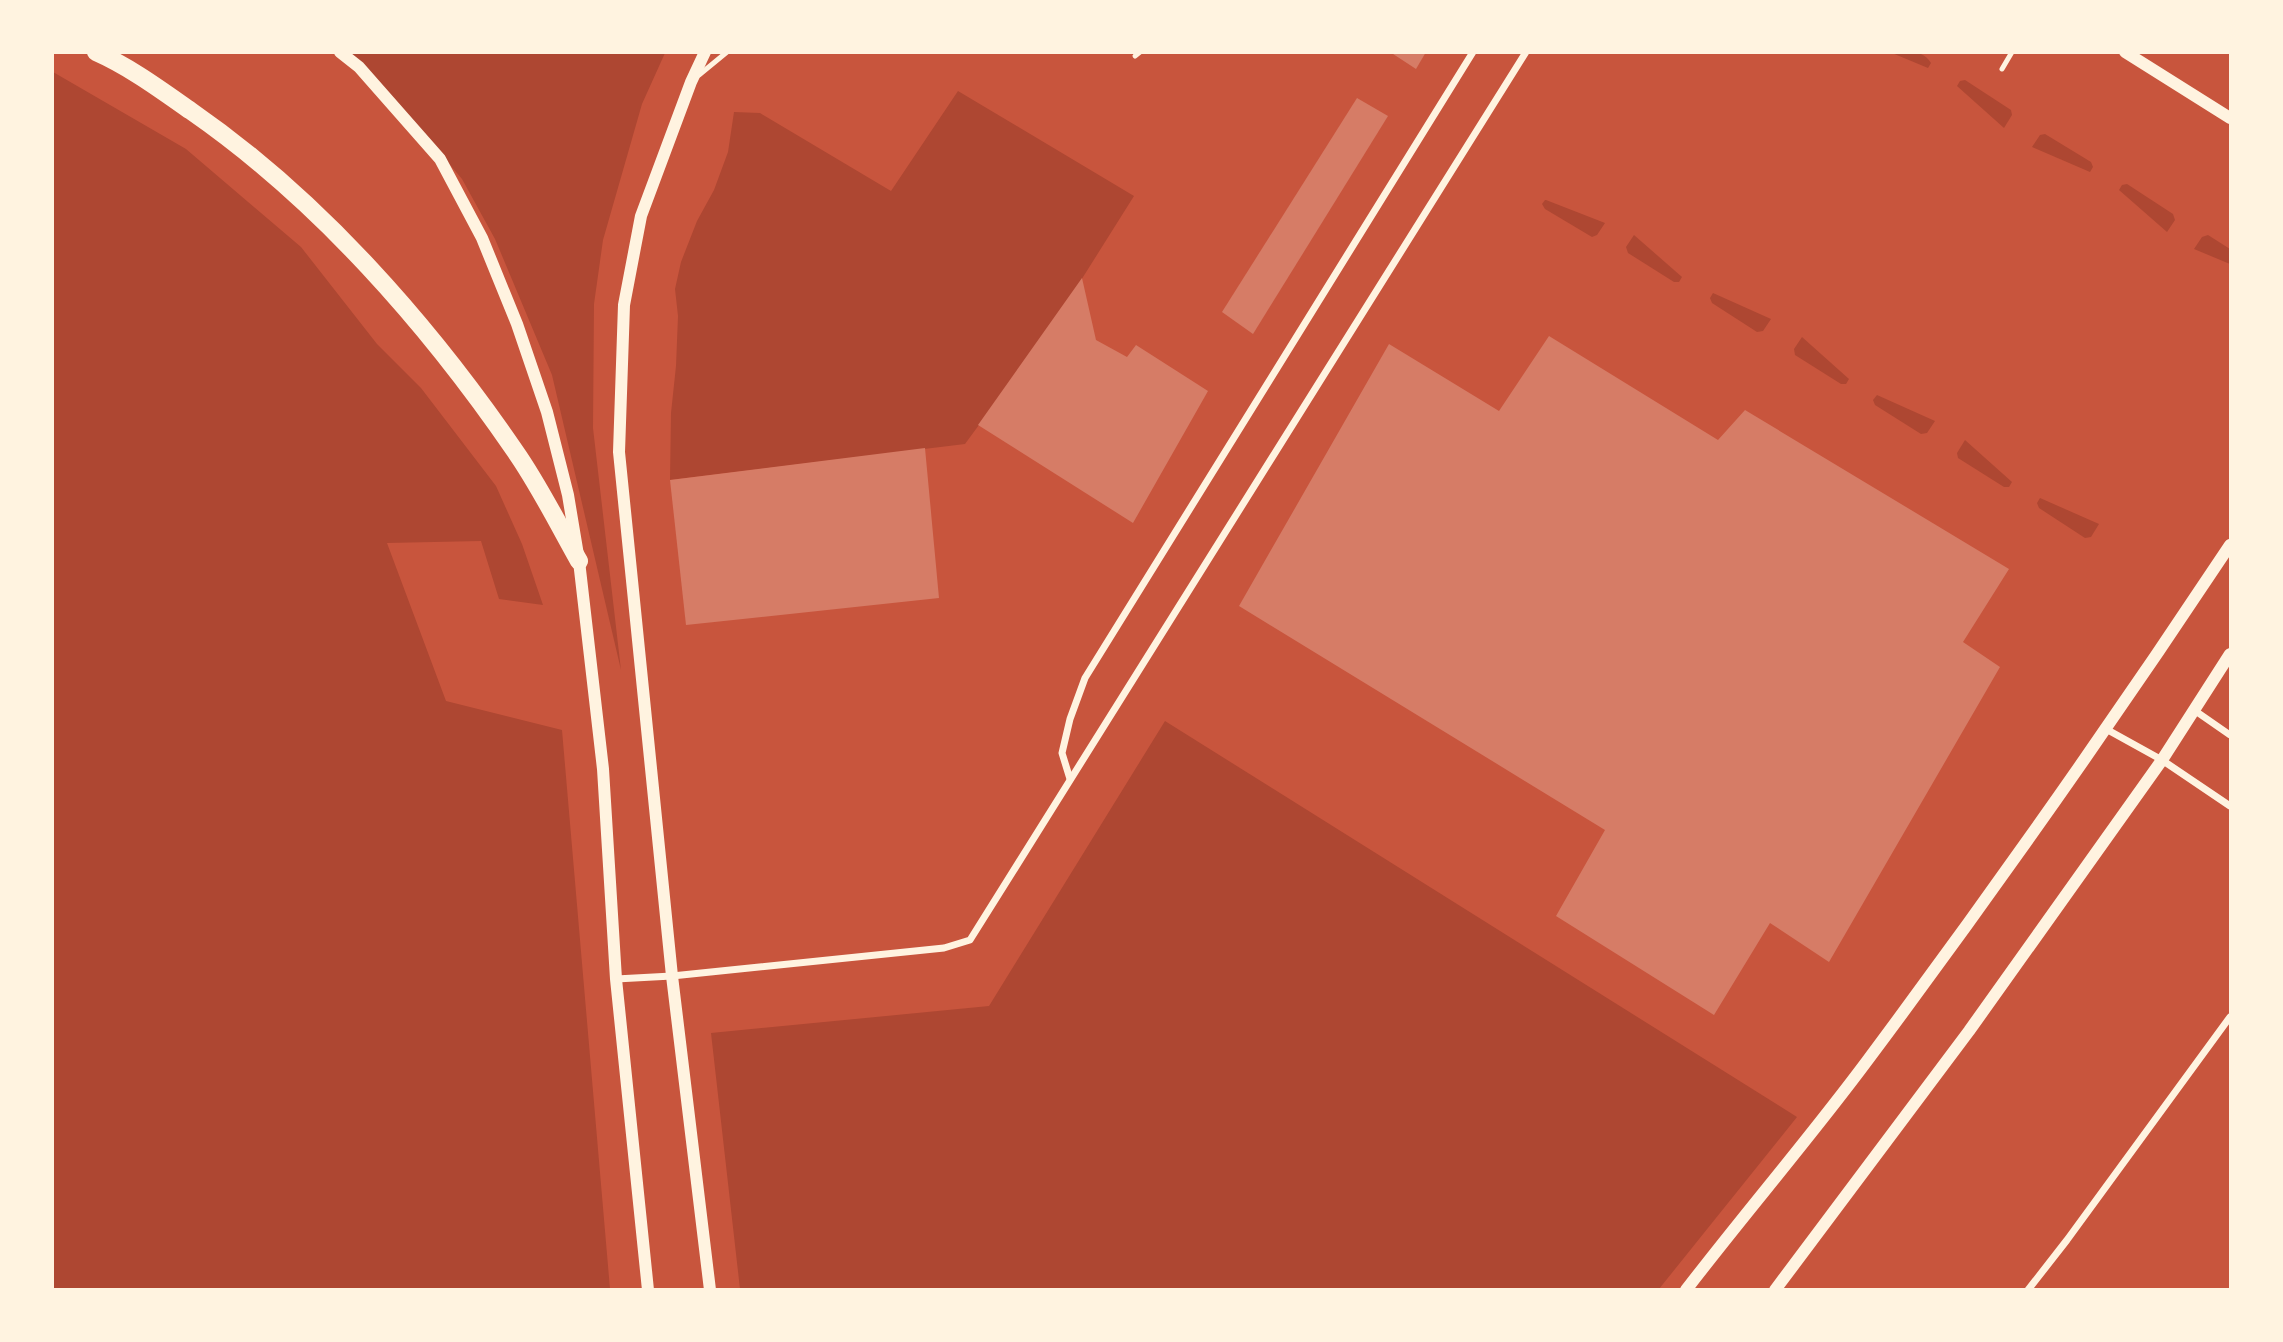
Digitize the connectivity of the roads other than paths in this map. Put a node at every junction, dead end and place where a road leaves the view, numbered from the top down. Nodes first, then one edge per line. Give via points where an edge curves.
1 (96, 52) edge
2 (340, 52) edge
3 (705, 52) edge
4 (727, 52) edge
5 (1473, 52) edge
6 (1526, 52) edge
7 (2012, 52) edge
8 (2125, 52) edge
9 (2001, 69) dead end
10 (691, 82) junction
11 (2231, 118) edge
12 (2231, 545) edge
13 (579, 561) junction
14 (2231, 653) edge
15 (2194, 710) junction
16 (2106, 729) junction
17 (2231, 735) edge
18 (2162, 760) junction
19 (1070, 779) junction
20 (2231, 806) edge
21 (672, 976) junction
22 (616, 979) junction
23 (2231, 1017) edge
24 (649, 1290) edge
25 (710, 1290) edge
26 (1686, 1290) edge
27 (1775, 1290) edge
28 (2028, 1290) edge

1 - 13 main road via 236,141 381,278 516,452
2 - 13 street via 359,67 440,159 482,238 547,412
3 - 10 street
4 - 10 lane
5 - 19 street via 1085,678 1062,753
6 - 19 street
7 - 9 lane
8 - 11 street
10 - 21 street via 641,216 624,305 619,452
12 - 16 street
13 - 22 street via 603,769
14 - 15 street
15 - 17 street
15 - 18 street
16 - 18 street
16 - 26 street via 1873,1053
18 - 20 street
18 - 27 street via 1969,1031
19 - 21 street via 970,940 944,948
21 - 22 street
21 - 25 street
22 - 24 street
23 - 28 street

